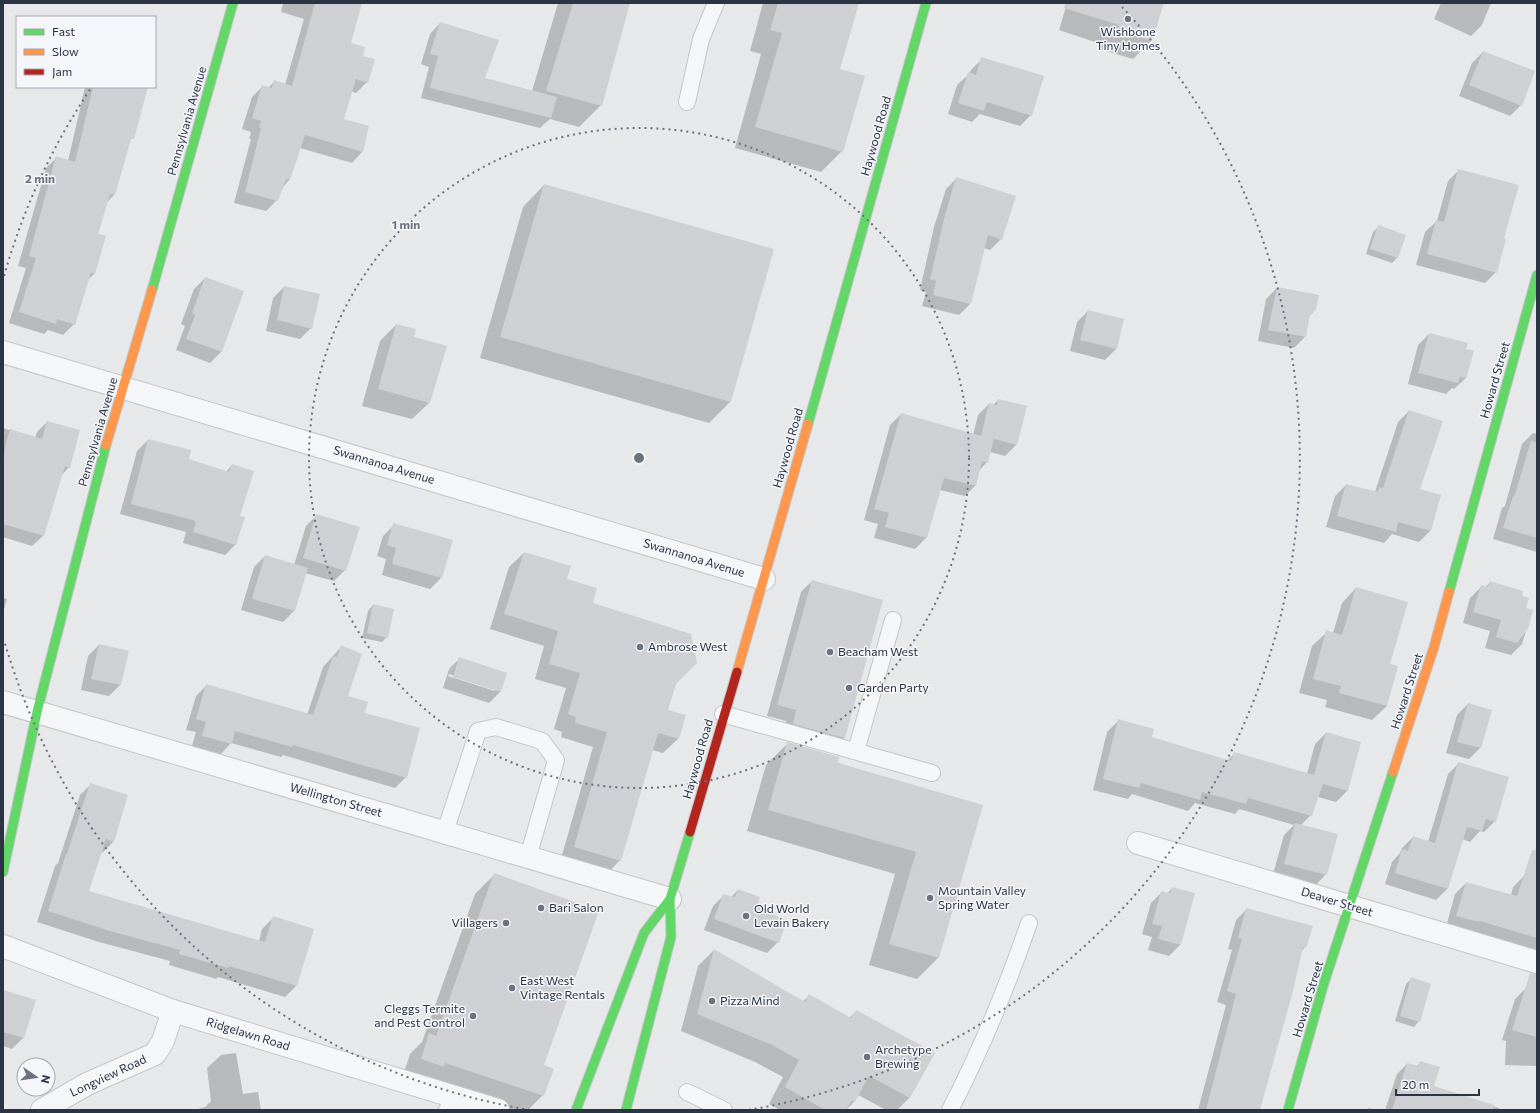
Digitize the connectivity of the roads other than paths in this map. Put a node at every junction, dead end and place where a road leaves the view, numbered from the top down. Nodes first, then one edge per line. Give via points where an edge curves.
1 (233, 3) edge
2 (716, 3) edge
3 (926, 3) edge
4 (687, 102) dead end
5 (1537, 275) edge
6 (3, 352) edge
7 (124, 387) junction
8 (764, 579) junction
9 (893, 620) dead end
10 (3, 702) edge
11 (38, 712) junction
12 (723, 714) junction
13 (856, 751) junction
14 (932, 774) dead end
15 (445, 832) junction
16 (1138, 843) dead end
17 (528, 857) junction
18 (3, 872) edge
19 (670, 899) junction
20 (1350, 905) junction
21 (1029, 923) dead end
22 (3, 946) edge
23 (1537, 962) edge
24 (173, 1011) junction
25 (687, 1092) dead end
26 (450, 1103) edge
27 (42, 1110) edge
28 (498, 1110) edge
29 (576, 1110) edge
30 (626, 1110) edge
31 (724, 1110) edge
32 (950, 1110) edge
33 (1288, 1110) edge

1 - 7 street, Pennsylvania Avenue
2 - 4 lane via 701,39
3 - 8 street, Haywood Road
5 - 20 street, Howard Street via 1434,647
6 - 7 street, Swannanoa Avenue
7 - 8 street, Swannanoa Avenue
7 - 11 street, Pennsylvania Avenue via 100,464
8 - 12 street, Haywood Road
9 - 13 lane
10 - 11 street, Wellington Street
11 - 15 street, Wellington Street
11 - 18 street, Pennsylvania Avenue
12 - 13 lane
12 - 19 street, Haywood Road
13 - 14 lane
15 - 17 street, Wellington Street
15 - 17 lane via 478,731 496,727 542,742 556,760
16 - 20 street, Deaver Street
17 - 19 street, Wellington Street
19 - 29 street, Haywood Road via 644,933
19 - 30 street, Haywood Road via 671,937
20 - 23 street, Deaver Street
20 - 33 street, Howard Street via 1324,983
21 - 32 lane via 972,1065
22 - 24 street, Ridgelawn Road
24 - 26 street, Ridgelawn Road
24 - 27 street, Longview Road via 155,1054 87,1084
25 - 31 lane
26 - 28 street, Ridgelawn Road

